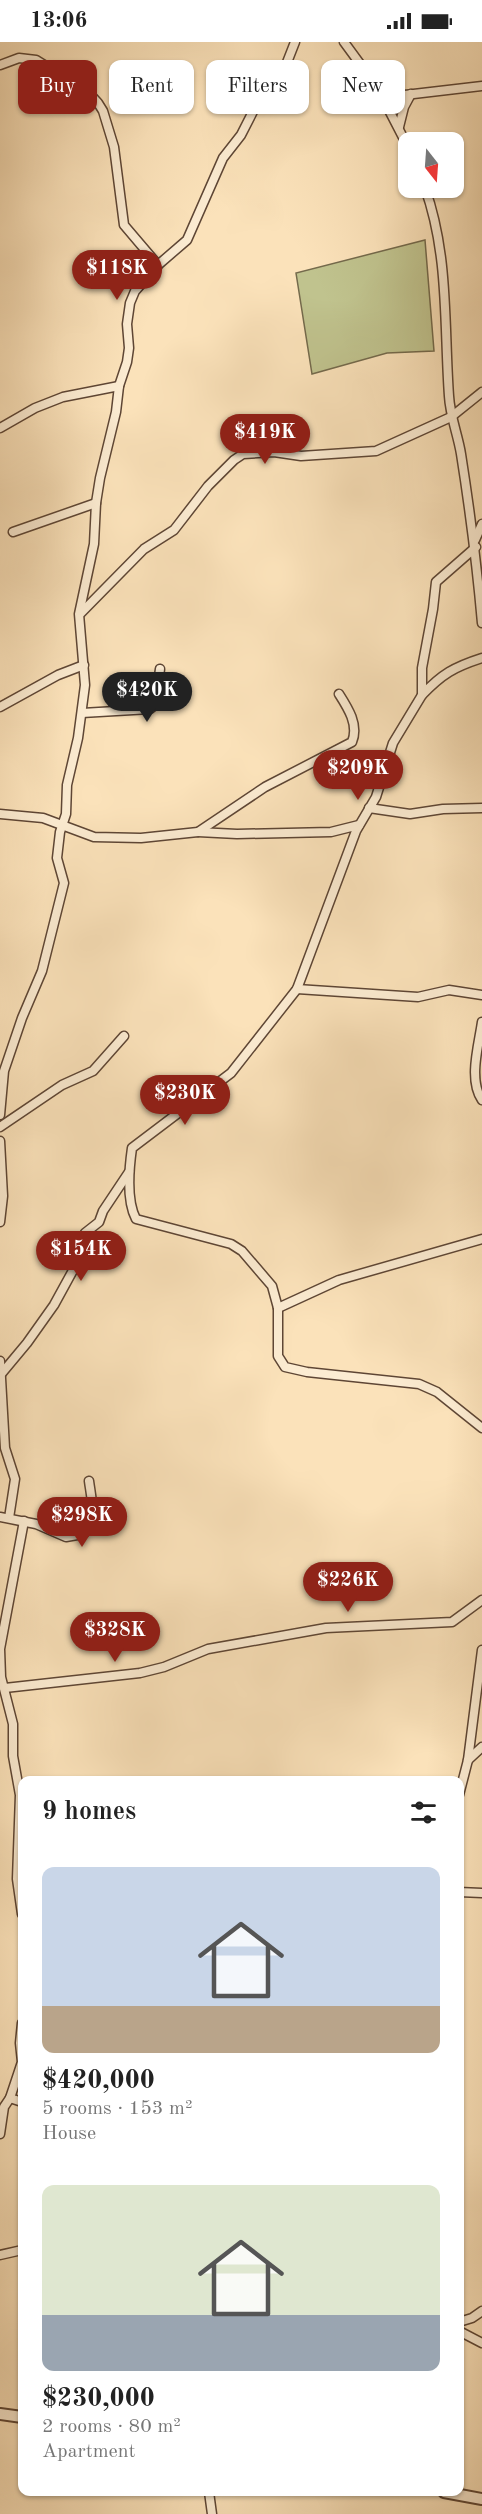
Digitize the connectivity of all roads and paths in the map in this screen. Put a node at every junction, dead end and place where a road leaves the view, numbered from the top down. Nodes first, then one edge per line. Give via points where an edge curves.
1 (295, 42) edge
2 (344, 42) edge
3 (357, 60) edge
4 (0, 65) edge
5 (482, 86) edge
6 (405, 93) edge
7 (411, 94) junction
8 (392, 114) edge
9 (399, 127) junction
10 (401, 132) edge
11 (428, 198) edge
12 (158, 265) junction
13 (119, 386) junction
14 (482, 392) edge
15 (451, 417) junction
16 (0, 428) edge
17 (96, 503) junction
18 (482, 524) edge
19 (14, 532) dead end
20 (475, 544) junction
21 (79, 614) junction
22 (482, 623) edge
23 (482, 658) edge
24 (84, 664) junction
25 (160, 669) dead end
26 (339, 694) dead end
27 (422, 695) junction
28 (0, 707) edge
29 (82, 713) junction
30 (369, 808) junction
31 (482, 808) edge
32 (0, 814) edge
33 (63, 824) junction
34 (359, 825) junction
35 (198, 832) junction
36 (297, 989) junction
37 (482, 996) edge
38 (482, 1022) edge
39 (124, 1036) dead end
40 (482, 1100) edge
41 (0, 1115) edge
42 (0, 1127) edge
43 (0, 1141) edge
44 (129, 1172) junction
45 (0, 1222) edge
46 (482, 1239) edge
47 (278, 1308) junction
48 (0, 1361) edge
49 (2, 1373) junction
50 (482, 1428) edge
51 (89, 1481) dead end
52 (5, 1518) edge
53 (24, 1521) junction
54 (482, 1600) edge
55 (482, 1650) edge
56 (0, 1677) edge
57 (5, 1688) junction
58 (482, 1747) edge
59 (468, 1760) junction
60 (464, 1776) edge
61 (18, 1784) edge
62 (18, 1851) edge
63 (18, 1886) edge
64 (464, 1892) edge
65 (482, 1893) edge
66 (18, 2074) edge
67 (10, 2098) junction
68 (18, 2101) edge
69 (0, 2134) edge
70 (18, 2251) edge
71 (0, 2255) edge
72 (482, 2311) edge
73 (464, 2320) edge
74 (464, 2334) edge
75 (482, 2343) edge
76 (0, 2414) edge
77 (18, 2416) edge
78 (209, 2496) edge
79 (464, 2496) edge
80 (482, 2499) edge
81 (212, 2514) edge

1 - 12 street via 286,65 267,84 241,135 223,158 187,240
2 - 3 street
4 - 12 street via 19,58 36,60 88,92 98,103 114,147 124,225
5 - 7 street
6 - 7 street
7 - 9 street
8 - 9 street
9 - 10 street
11 - 15 street via 439,237
12 - 13 street via 135,291 130,303 129,348
13 - 16 street via 63,397
13 - 17 street
14 - 15 street
15 - 20 street via 459,441
15 - 21 street via 376,451 301,456 274,452 243,454 208,486 174,530 144,549
17 - 19 street
17 - 21 street via 94,544
18 - 20 street
20 - 22 street
20 - 27 street via 435,582
21 - 24 street
23 - 27 street via 457,666
24 - 28 street
24 - 29 street
25 - 29 street via 155,705 150,709
26 - 35 street via 355,729 352,742 265,787
27 - 30 street via 393,743
29 - 33 street
30 - 31 street via 410,814
30 - 34 street
32 - 33 street
33 - 35 street via 94,837
33 - 41 street via 57,858 64,884 42,971 4,1071
34 - 35 street via 322,832
34 - 36 street
36 - 37 street via 418,997 449,990
36 - 44 street via 231,1073 132,1148
38 - 40 street via 476,1065 477,1089
39 - 42 street via 93,1071 62,1085
43 - 45 street
44 - 47 street via 136,1219 237,1247 272,1286
44 - 49 street via 99,1222 85,1233 77,1263 54,1305
46 - 47 street via 339,1280
47 - 50 street via 278,1356 285,1367 419,1384 436,1392
48 - 49 street
49 - 52 street via 5,1448 15,1479
51 - 53 street via 92,1510 86,1532 66,1537
52 - 53 street
53 - 56 street via 3,1627
54 - 57 street via 452,1622 326,1628 208,1649 140,1673
55 - 59 street
56 - 57 street
57 - 61 street via 13,1724
58 - 59 street
59 - 60 street
62 - 63 street
64 - 65 street
66 - 67 street
67 - 68 street
67 - 69 street via 4,2107
70 - 71 street
72 - 73 street
74 - 75 street
76 - 77 street
78 - 81 street
79 - 80 street

